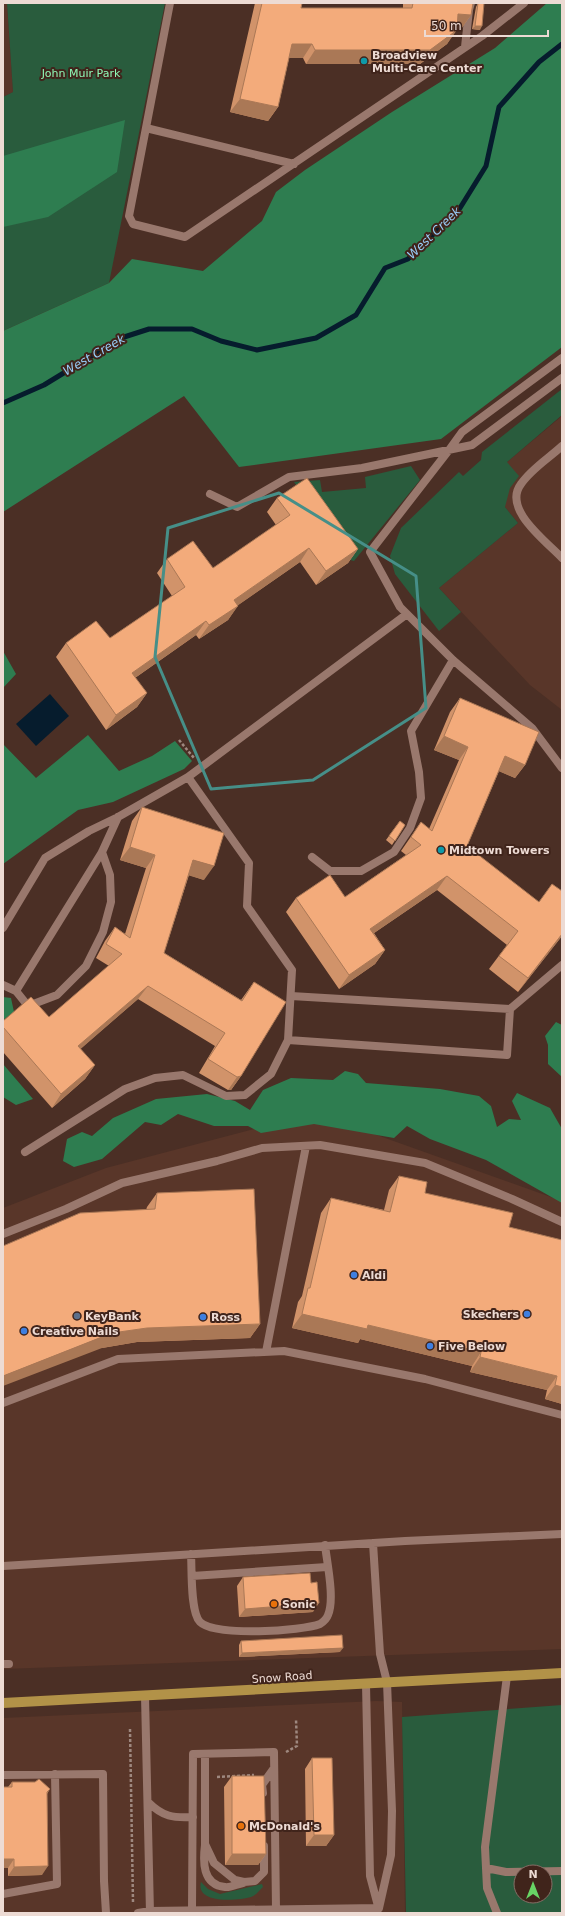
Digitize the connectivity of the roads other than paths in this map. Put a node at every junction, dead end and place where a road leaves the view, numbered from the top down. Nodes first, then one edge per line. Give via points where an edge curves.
1 (170, 3) edge
2 (471, 3) edge
3 (524, 3) edge
4 (464, 47) junction
5 (146, 128) junction
6 (294, 164) junction
7 (562, 358) edge
8 (562, 378) edge
9 (562, 446) edge
10 (449, 450) junction
11 (210, 494) dead end
12 (562, 558) edge
13 (406, 614) junction
14 (453, 660) junction
15 (562, 768) edge
16 (188, 777) junction
17 (118, 817) junction
18 (102, 852) junction
19 (312, 857) dead end
20 (3, 928) edge
21 (562, 965) edge
22 (3, 985) edge
23 (16, 991) junction
24 (291, 996) junction
25 (510, 1009) junction
26 (288, 1040) junction
27 (306, 1146) junction
28 (25, 1152) dead end
29 (562, 1222) edge
30 (3, 1234) edge
31 (266, 1352) junction
32 (3, 1403) edge
33 (562, 1415) edge
34 (562, 1534) edge
35 (373, 1543) junction
36 (325, 1545) junction
37 (191, 1554) junction
38 (3, 1566) edge
39 (327, 1567) junction
40 (192, 1576) junction
41 (562, 1673) edge
42 (507, 1676) junction
43 (387, 1682) junction
44 (366, 1684) junction
45 (145, 1696) junction
46 (3, 1703) edge
47 (205, 1754) junction
48 (274, 1768) junction
49 (55, 1774) junction
50 (3, 1775) edge
51 (263, 1801) edge
52 (148, 1802) junction
53 (193, 1817) junction
54 (264, 1841) edge
55 (205, 1844) junction
56 (486, 1868) junction
57 (562, 1870) edge
58 (244, 1882) junction
59 (3, 1894) edge
60 (276, 1909) junction
61 (192, 1910) junction
62 (379, 1911) edge
63 (150, 1912) edge
64 (106, 1913) edge
65 (138, 1913) edge
66 (497, 1913) edge

1 - 5 lane
2 - 4 lane
3 - 4 lane
4 - 6 lane
5 - 6 lane
5 - 6 lane via 129,216 133,224 185,237
7 - 10 lane via 462,432
8 - 10 lane via 472,445
9 - 12 lane via 521,483 515,494 516,504 524,519
10 - 11 lane via 362,468 289,477 237,507
10 - 13 lane via 370,552
13 - 14 lane
13 - 16 lane
14 - 15 lane via 532,728
14 - 19 lane via 411,731 421,798 410,828 394,852 362,871 330,871
16 - 17 lane
16 - 24 lane via 249,863 247,906 292,970
17 - 18 lane
17 - 20 lane via 45,858
18 - 23 lane
18 - 23 lane via 110,876 111,902 103,932 86,966 57,995 28,1006
21 - 25 lane
22 - 23 lane
24 - 25 lane
24 - 26 lane
25 - 26 lane via 507,1055
26 - 28 lane via 271,1074 245,1095 226,1096 183,1075 155,1078 125,1089
27 - 29 lane via 320,1145 425,1163
27 - 30 lane via 262,1148 217,1162 122,1183
27 - 31 lane
31 - 32 lane via 118,1359
31 - 33 lane via 284,1351 419,1378
34 - 35 lane
35 - 36 lane
35 - 43 lane via 380,1654
36 - 37 lane
36 - 39 lane
37 - 38 lane
37 - 40 lane
39 - 40 lane
39 - 40 lane via 330,1604 328,1615 322,1623 310,1627 251,1632 211,1628 200,1622 196,1613
41 - 42 main road, Snow Road
42 - 43 main road, Snow Road
42 - 56 lane via 485,1847
43 - 44 main road, Snow Road
43 - 62 lane via 392,1811 391,1855
44 - 45 main road, Snow Road
44 - 62 lane via 370,1876
45 - 46 main road, Snow Road
45 - 52 lane
47 - 48 lane via 278,1754
47 - 53 lane via 193,1754
47 - 55 lane
48 - 51 lane via 262,1786
48 - 60 lane
49 - 50 lane
49 - 59 lane via 57,1884
49 - 64 lane via 103,1774
52 - 53 lane via 158,1812 176,1817
52 - 63 lane
53 - 61 lane
54 - 58 lane via 264,1872 255,1880
55 - 58 lane via 214,1863 235,1880
55 - 58 lane via 203,1863 207,1876 215,1884 226,1888
56 - 57 lane via 506,1872
56 - 66 lane via 487,1888
60 - 61 lane
60 - 62 lane
61 - 63 lane
63 - 65 lane

